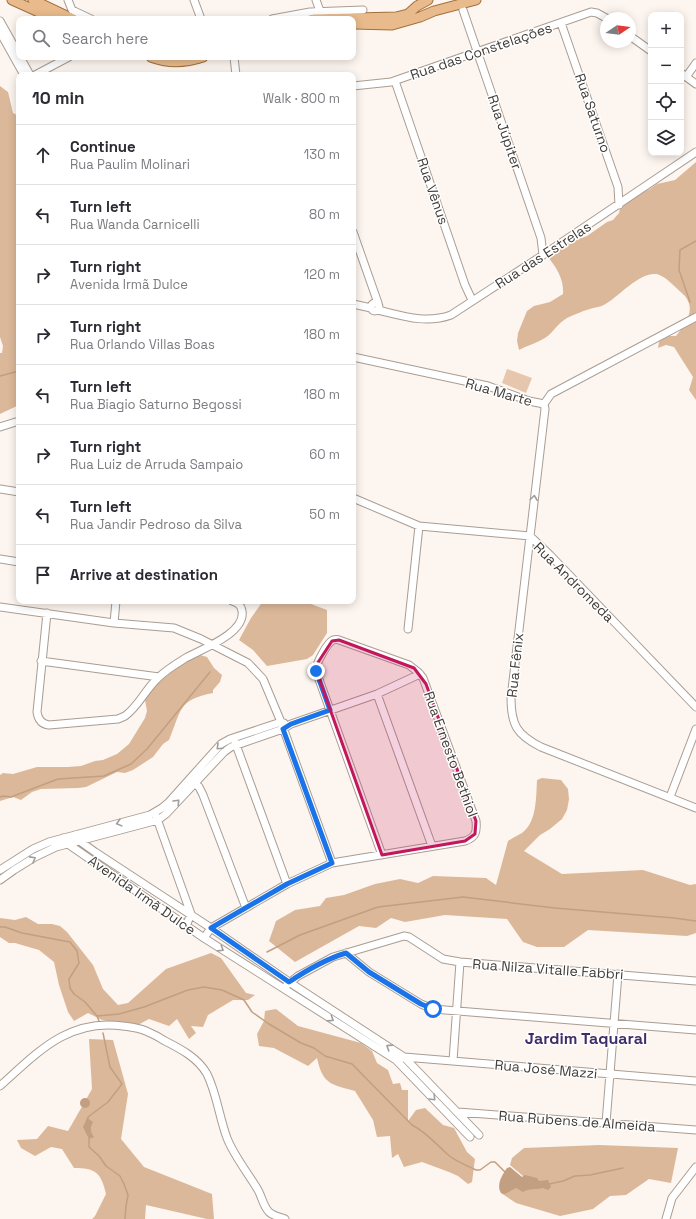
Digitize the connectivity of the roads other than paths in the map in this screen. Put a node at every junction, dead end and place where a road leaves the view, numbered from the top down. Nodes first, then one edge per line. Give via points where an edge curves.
1 (12, 0) edge
2 (18, 0) edge
3 (31, 0) edge
4 (68, 0) edge
5 (194, 0) edge
6 (316, 0) edge
7 (452, 0) edge
8 (476, 0) edge
9 (421, 1) edge
10 (363, 10) dead end
11 (439, 10) junction
12 (463, 10) dead end
13 (320, 11) junction
14 (72, 15) edge
15 (600, 15) edge
16 (47, 16) edge
17 (200, 16) edge
18 (283, 16) edge
19 (356, 17) edge
20 (0, 21) edge
21 (561, 23) junction
22 (356, 24) edge
23 (0, 32) edge
24 (636, 40) edge
25 (16, 49) edge
26 (648, 49) edge
27 (477, 52) junction
28 (22, 60) edge
29 (63, 60) edge
30 (162, 60) edge
31 (190, 60) edge
32 (234, 60) edge
33 (696, 63) edge
34 (22, 72) edge
35 (28, 72) edge
36 (41, 72) edge
37 (236, 72) edge
38 (684, 75) edge
39 (395, 80) junction
40 (696, 84) edge
41 (356, 86) edge
42 (696, 152) edge
43 (619, 205) junction
44 (356, 242) edge
45 (543, 255) junction
46 (472, 300) junction
47 (356, 304) edge
48 (376, 307) junction
49 (696, 318) edge
50 (356, 358) edge
51 (544, 404) junction
52 (16, 423) edge
53 (0, 427) edge
54 (0, 489) edge
55 (16, 492) edge
56 (356, 499) edge
57 (419, 526) junction
58 (530, 536) junction
59 (0, 559) edge
60 (16, 562) edge
61 (116, 604) edge
62 (237, 604) edge
63 (0, 607) edge
64 (47, 613) junction
65 (114, 623) junction
66 (408, 629) dead end
67 (213, 645) junction
68 (41, 661) junction
69 (420, 674) junction
70 (158, 677) junction
71 (377, 694) junction
72 (696, 706) edge
73 (330, 710) junction
74 (282, 725) junction
75 (696, 729) edge
76 (234, 738) junction
77 (236, 746) junction
78 (192, 781) junction
79 (670, 797) junction
80 (696, 808) edge
81 (154, 813) junction
82 (158, 820) junction
83 (75, 835) junction
84 (65, 841) junction
85 (81, 842) junction
86 (432, 846) junction
87 (382, 855) junction
88 (332, 863) junction
89 (0, 870) edge
90 (0, 880) edge
91 (287, 884) junction
92 (246, 908) junction
93 (191, 914) junction
94 (186, 926) junction
95 (211, 928) junction
96 (204, 938) junction
97 (346, 953) junction
98 (460, 962) junction
99 (618, 974) junction
100 (696, 981) edge
101 (289, 982) junction
102 (284, 988) junction
103 (457, 1012) junction
104 (614, 1024) junction
105 (696, 1030) edge
106 (404, 1057) junction
107 (453, 1061) junction
108 (398, 1062) junction
109 (610, 1074) junction
110 (696, 1081) edge
111 (0, 1086) edge
112 (458, 1112) junction
113 (451, 1117) junction
114 (606, 1123) junction
115 (696, 1130) edge
116 (479, 1135) dead end
117 (470, 1137) dead end
118 (696, 1167) edge
119 (285, 1219) edge
120 (666, 1219) edge

1 - 16 main road
2 - 3 main road
3 - 14 main road
4 - 14 street
5 - 17 street
6 - 13 street
7 - 11 main road
8 - 11 main road
9 - 11 main road via 424,7
9 - 19 main road via 408,14 390,18
10 - 13 street
11 - 22 main road via 392,25
12 - 27 street, Rua Júpiter
13 - 18 street
15 - 21 street, Rua das Constelações via 591,12
20 - 25 street
21 - 27 street, Rua das Constelações
21 - 43 street, Rua Saturno via 618,188
23 - 34 street
24 - 26 street
27 - 39 street, Rua das Constelações
27 - 45 street, Rua Júpiter via 541,238
28 - 35 street
29 - 36 street
30 - 31 main road
32 - 37 street
33 - 38 street
38 - 40 street
39 - 41 street, Rua das Constelações
39 - 46 street, Rua Vênus
42 - 43 street, Rua das Estrelas
43 - 45 street, Rua das Estrelas
44 - 48 street
45 - 46 street, Rua das Estrelas
46 - 48 street, Rua das Estrelas via 451,315 434,319 412,318
47 - 48 street, Rua das Estrelas
49 - 51 street, Rua Marte via 551,394
50 - 51 street, Rua Marte via 488,386
58 -> 51 street, Rua Fênix
52 - 53 street
54 - 55 street
56 - 57 street, Rua Andromeda
57 - 58 street, Rua Andromeda
57 - 66 street
58 - 72 street, Rua Andromeda
58 - 79 street, Rua Fênix via 511,698 513,722 525,738 537,745
59 - 60 street
61 - 65 street
62 - 67 street via 242,610 242,620 235,629
63 - 64 street
64 - 65 street
64 - 68 street
65 - 67 street via 174,628
67 - 70 street via 182,660
67 - 74 street via 253,667 263,679
68 - 70 street
68 - 70 street via 37,712 39,720 49,725 118,719 125,716
69 - 71 street
69 - 73 street via 408,665 337,639 330,643 315,667
69 - 86 street, Rua Ernesto Bethiol via 426,684 476,821 477,830 465,841
71 - 73 street
71 - 86 street
73 - 74 street
73 - 87 street
74 - 76 street
74 - 77 street
74 - 88 street
75 - 79 street
76 - 77 street
76 -> 78 street via 221,744
77 - 78 street via 224,752
77 - 91 street
78 - 81 street
82 -> 78 street via 166,814
78 - 92 street via 203,795
79 - 80 street, Rua Fênix
81 - 82 street
81 -> 83 street
82 - 85 street
82 - 93 street
83 - 84 street
83 - 85 street, Avenida Irmã Dulce
84 - 85 street
84 - 89 street via 49,842 33,849
90 -> 84 street
84 - 94 street, Avenida Irmã Dulce
85 - 93 street, Avenida Irmã Dulce
86 - 87 street
87 - 88 street
88 - 91 street
91 - 92 street
92 - 95 street
93 - 94 street
93 - 95 street, Avenida Irmã Dulce
94 - 96 street, Avenida Irmã Dulce
95 - 96 street
95 - 101 street, Avenida Irmã Dulce
96 -> 102 street, Avenida Irmã Dulce
97 - 98 street, Rua Nilza Vitalle Fabbri via 406,936 443,959
97 - 101 street via 313,967
97 - 103 street via 369,972 421,1004 433,1009
98 - 99 street, Rua Nilza Vitalle Fabbri
98 - 103 street
99 - 100 street, Rua Nilza Vitalle Fabbri
99 - 104 street
101 - 102 street
106 -> 101 street, Avenida Irmã Dulce
102 -> 108 street, Avenida Irmã Dulce
103 - 104 street
103 - 107 street
104 - 105 street
104 - 109 street
106 - 107 street, Rua José Mazzi
106 - 108 street
106 - 112 street, Avenida Irmã Dulce
107 - 109 street, Rua José Mazzi
108 -> 113 street, Avenida Irmã Dulce
109 - 110 street, Rua José Mazzi
109 - 114 street
111 - 119 street via 33,1057 74,1030 107,1024 145,1030 179,1048 202,1066 211,1085 228,1139 267,1210
112 - 113 street
112 - 114 street, Rua Rubens de Almeida
112 - 116 street, Avenida Irmã Dulce
113 - 117 street, Avenida Irmã Dulce
114 - 115 street, Rua Rubens de Almeida
118 - 120 street via 672,1198

